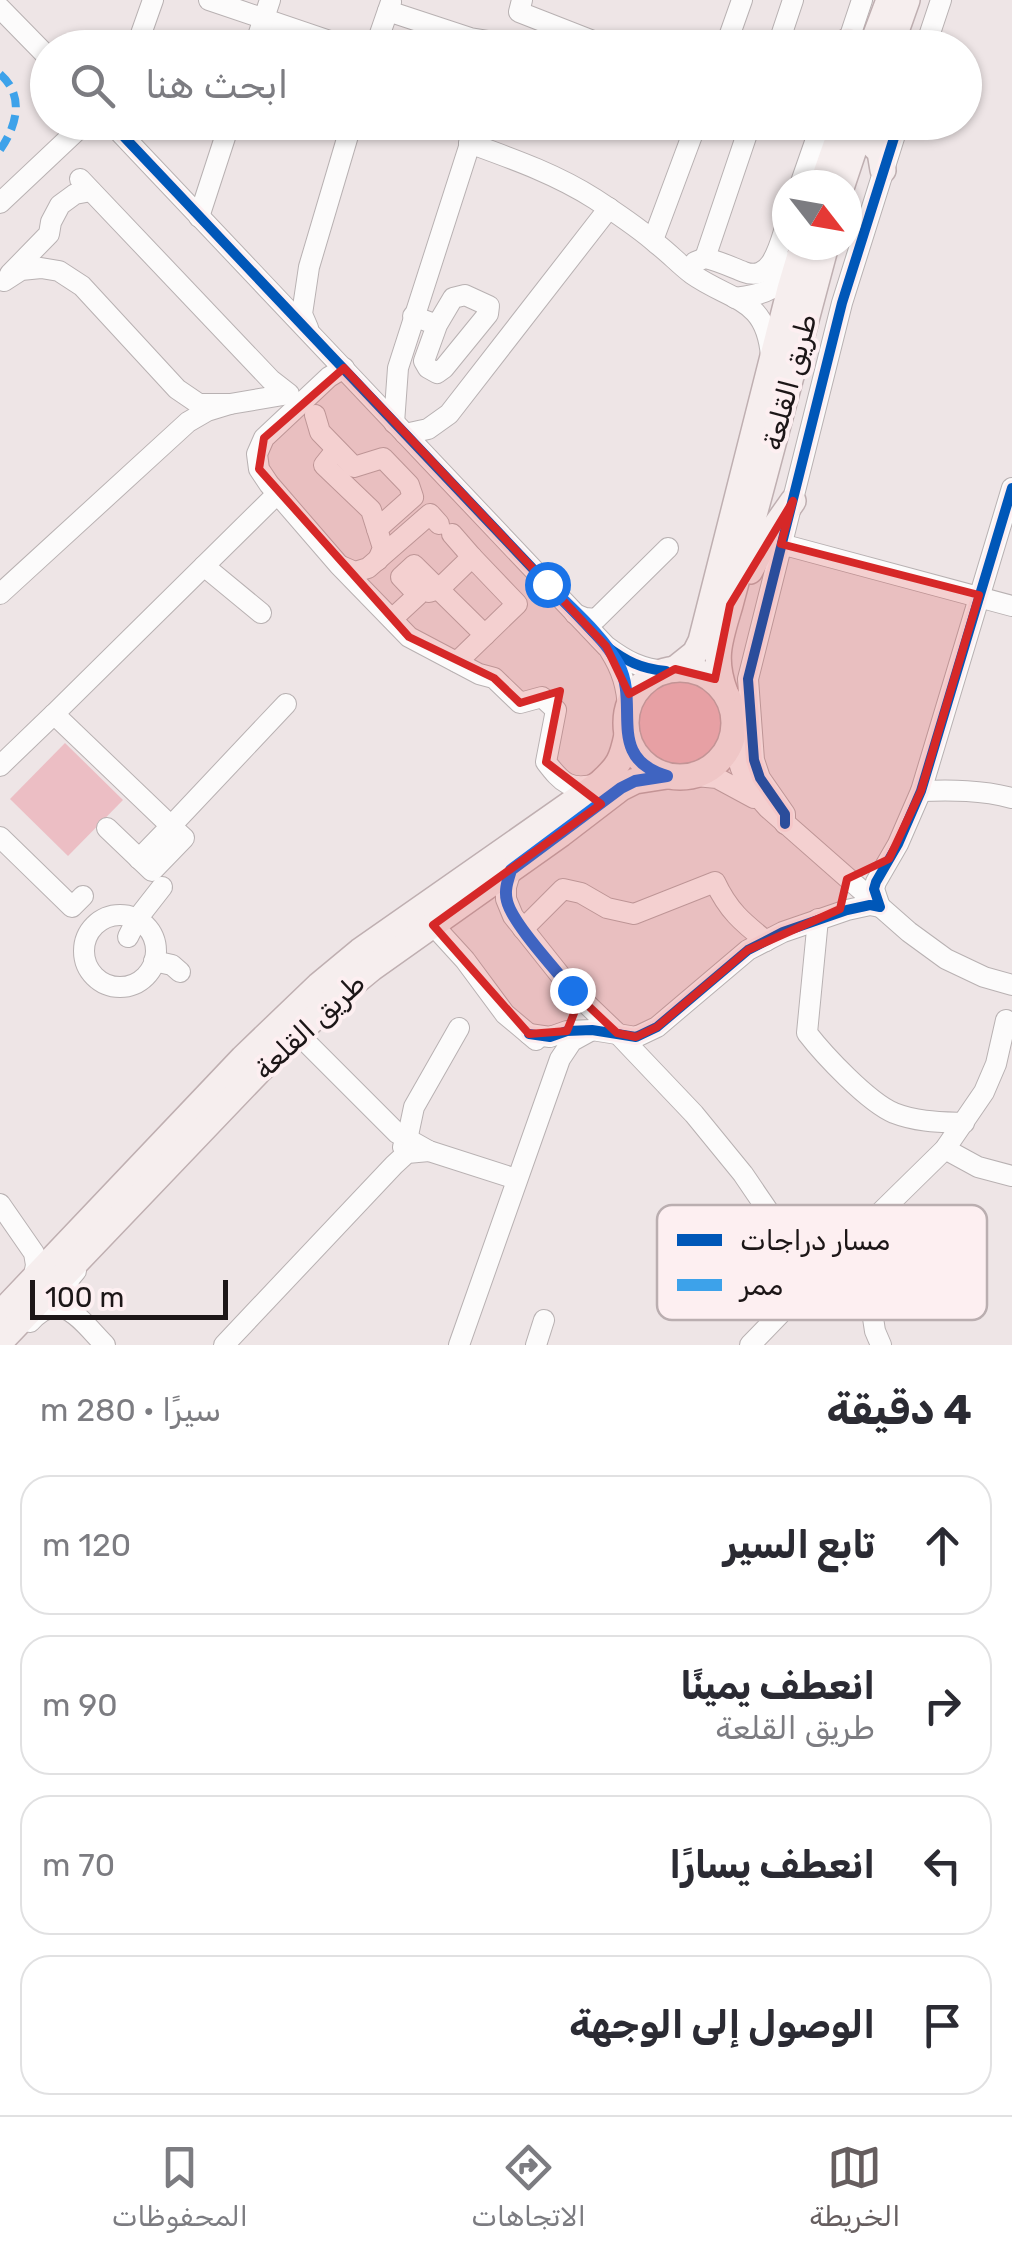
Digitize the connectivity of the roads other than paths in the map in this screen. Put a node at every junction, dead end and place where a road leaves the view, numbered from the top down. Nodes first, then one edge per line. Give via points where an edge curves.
1 (154, 0) edge
2 (208, 0) edge
3 (742, 0) edge
4 (793, 0) edge
5 (862, 0) edge
6 (889, 0) edge
7 (907, 0) edge
8 (941, 0) edge
9 (390, 5) edge
10 (520, 6) edge
11 (0, 8) edge
12 (267, 8) edge
13 (143, 30) edge
14 (313, 30) edge
15 (381, 30) edge
16 (451, 30) edge
17 (512, 30) edge
18 (571, 30) edge
19 (731, 30) edge
20 (783, 30) edge
21 (857, 30) edge
22 (866, 30) edge
23 (896, 30) edge
24 (931, 30) edge
25 (30, 39) edge
26 (67, 140) edge
27 (127, 140) edge
28 (224, 140) edge
29 (347, 140) edge
30 (471, 140) edge
31 (690, 140) edge
32 (744, 140) edge
33 (816, 140) edge
34 (848, 140) edge
35 (853, 140) edge
36 (869, 140) edge
37 (894, 140) edge
38 (470, 143) junction
39 (805, 170) edge
40 (831, 170) edge
41 (846, 170) edge
42 (883, 170) junction
43 (0, 203) edge
44 (608, 208) junction
45 (200, 217) junction
46 (653, 240) junction
47 (773, 260) edge
48 (794, 260) edge
49 (797, 260) edge
50 (822, 260) edge
51 (696, 264) junction
52 (308, 267) junction
53 (2, 283) edge
54 (267, 288) junction
55 (735, 298) junction
56 (413, 316) junction
57 (437, 326) dead end
58 (310, 334) junction
59 (772, 360) junction
60 (259, 367) junction
61 (344, 368) junction
62 (398, 368) junction
63 (364, 388) junction
64 (258, 399) junction
65 (230, 404) junction
66 (300, 405) junction
67 (450, 414) junction
68 (400, 429) junction
69 (336, 450) junction
70 (437, 468) junction
71 (1012, 488) edge
72 (278, 494) junction
73 (793, 501) junction
74 (377, 529) junction
75 (781, 544) junction
76 (668, 548) dead end
77 (472, 557) junction
78 (378, 560) junction
79 (339, 565) junction
80 (204, 566) junction
81 (564, 568) dead end
82 (547, 584) junction
83 (428, 592) junction
84 (0, 594) edge
85 (979, 595) junction
86 (730, 606) junction
87 (1012, 606) edge
88 (606, 611) junction
89 (262, 613) dead end
90 (576, 614) junction
91 (392, 619) junction
92 (485, 636) junction
93 (606, 646) junction
94 (456, 662) junction
95 (671, 670) junction
96 (725, 692) junction
97 (286, 704) dead end
98 (54, 714) junction
99 (628, 722) junction
100 (734, 733) junction
101 (0, 766) edge
102 (667, 776) junction
103 (696, 776) junction
104 (558, 778) junction
105 (600, 783) junction
106 (922, 791) junction
107 (1012, 798) edge
108 (768, 808) junction
109 (785, 824) junction
110 (171, 826) junction
111 (107, 828) dead end
112 (0, 837) edge
113 (889, 859) junction
114 (511, 870) junction
115 (840, 872) junction
116 (162, 887) dead end
117 (880, 907) junction
118 (824, 918) junction
119 (423, 919) junction
120 (97, 924) junction
121 (133, 928) junction
122 (523, 928) junction
123 (766, 941) junction
124 (154, 961) junction
125 (180, 972) dead end
126 (990, 978) junction
127 (1012, 985) edge
128 (572, 990) junction
129 (1009, 1015) edge
130 (657, 1027) junction
131 (459, 1028) dead end
132 (592, 1030) junction
133 (567, 1031) junction
134 (297, 1033) junction
135 (616, 1033) junction
136 (529, 1034) junction
137 (558, 1064) junction
138 (650, 1068) junction
139 (414, 1107) junction
140 (384, 1120) junction
141 (964, 1123) junction
142 (407, 1140) junction
143 (945, 1149) junction
144 (429, 1150) junction
145 (394, 1165) junction
146 (1012, 1176) edge
147 (516, 1179) junction
148 (148, 1187) junction
149 (764, 1205) edge
150 (888, 1205) edge
151 (1, 1206) edge
152 (70, 1239) junction
153 (26, 1240) junction
154 (32, 1280) junction
155 (73, 1313) junction
156 (0, 1314) edge
157 (544, 1320) dead end
158 (778, 1320) edge
159 (873, 1320) edge
160 (0, 1342) edge
161 (761, 1342) edge
162 (8, 1345) edge
163 (104, 1345) edge
164 (224, 1345) edge
165 (458, 1345) edge
166 (536, 1345) edge
167 (881, 1345) edge

1 - 13 street
2 - 12 street
3 - 19 street
4 - 20 street
5 - 21 street
6 - 22 main road
7 - 23 main road
8 - 24 street
9 - 15 street
9 - 16 street
10 - 17 street
10 - 18 street
11 - 25 street
12 - 14 street
26 - 43 street
27 - 45 street
28 - 45 street
29 - 52 street
30 - 38 street
31 - 46 street
32 - 51 street
33 - 39 street
34 - 40 main road
35 - 41 main road
36 - 42 main road
37 - 42 street
38 - 44 street via 534,167
38 - 56 street
42 - 73 street
44 - 46 street
44 - 67 street
45 - 54 street
46 - 51 street
47 - 51 street via 751,275
48 - 55 street via 764,294
49 - 59 main road, طريق القلعة
50 - 86 main road, طريق القلعة
51 - 55 street via 710,287
52 - 54 street via 293,291
52 - 58 street via 302,314
53 - 60 street via 50,234 60,205 85,185
53 - 65 street via 21,270 59,272 82,286 177,389 200,404
54 - 58 street
55 - 59 street via 768,329
56 - 57 street
56 - 62 street
58 - 61 street
59 - 95 main road, طريق القلعة via 701,641 695,654
60 - 64 street via 265,384
60 - 66 street
61 - 63 street
61 - 66 street
62 - 63 street
62 - 68 street
63 - 68 street
64 - 65 street
64 - 66 street
65 - 84 street via 188,422
66 - 69 street
66 - 72 street via 264,438 258,454 259,469
67 - 68 street via 428,429
67 - 70 street via 435,436
68 - 70 street
69 - 74 street via 324,465 371,510
69 - 74 street via 354,467 383,458 410,485 413,497
70 - 82 street
71 - 85 street
72 - 79 street
72 - 80 street
73 - 75 street
73 - 86 main road
74 - 78 street via 383,548
75 - 85 street
75 - 109 street via 748,679 754,760
76 - 88 street
77 - 78 street via 430,514
77 - 83 street
77 - 92 street via 517,604
78 - 79 street via 355,572
79 - 91 street
80 - 89 street
80 - 98 street
81 - 82 street
82 - 90 street
83 - 91 street
83 - 92 street
85 - 87 street
85 - 106 street
86 - 96 main road, طريق القلعة via 718,642
88 - 90 street via 596,619
88 - 93 street
90 - 93 street
91 - 94 street via 409,637
92 - 94 street
93 - 95 street via 646,670
93 - 99 street via 627,687
94 - 104 street via 494,678 520,704 542,697 556,710 546,762
95 - 96 main road via 693,670
95 - 99 main road via 642,684
96 - 100 main road
97 - 110 street
98 - 101 street
98 - 110 street
99 - 102 main road via 630,745 640,760
99 - 105 main road, طريق القلعة via 623,757
100 - 103 main road via 716,765
100 - 108 street via 739,769
102 - 103 main road
102 - 114 main road, طريق القلعة via 621,788
103 - 108 street via 717,778
104 - 105 street via 573,787
104 - 119 street via 548,807
105 - 119 main road, طريق القلعة
106 - 107 street
106 - 113 street
108 - 109 street
109 - 115 street
110 - 111 street via 184,838 152,871
112 - 120 street via 72,906 80,899
113 - 115 street via 858,877
113 - 117 street via 874,890
114 - 119 main road, طريق القلعة
114 - 122 street via 506,899
115 - 117 street
115 - 118 street via 845,901
116 - 121 street
117 - 118 street via 859,906
117 - 126 street via 946,959
118 - 123 street
118 - 141 street via 807,1033 890,1112
119 - 134 main road, طريق القلعة
119 - 136 street
119 - 152 main road, طريق القلعة via 360,951 318,985
120 - 121 street via 124,915
120 - 124 street via 84,954 100,981 129,986
121 - 124 street via 148,927
122 - 123 street via 563,888 634,914 715,882 738,919
122 - 128 street
123 - 130 street
124 - 125 street
126 - 127 street
126 - 129 street
128 - 133 street
128 - 135 street
129 - 141 street via 996,1064
130 - 135 street via 636,1036
130 - 138 street via 647,1050
131 - 139 street
132 - 133 street
132 - 135 street
132 - 137 street via 572,1041
133 - 136 street
133 - 137 street
134 - 140 street
134 - 148 main road, طريق القلعة
135 - 138 street
136 - 137 street
137 - 147 street
138 - 149 street
139 - 140 street via 399,1121
139 - 142 street
140 - 142 street
141 - 143 street
142 - 144 street
142 - 145 street
143 - 146 street
143 - 150 street
144 - 145 street via 407,1152
144 - 147 street
145 - 164 street
147 - 165 street
148 - 155 street via 129,1219 68,1279 64,1290
148 - 160 main road, طريق القلعة
151 - 153 street
152 - 153 street via 40,1247
152 - 154 main road, طريق القلعة
153 - 154 street via 36,1265
154 - 156 main road, طريق القلعة
155 - 162 street via 48,1307
155 - 163 street
157 - 166 street
158 - 161 street
159 - 167 street

